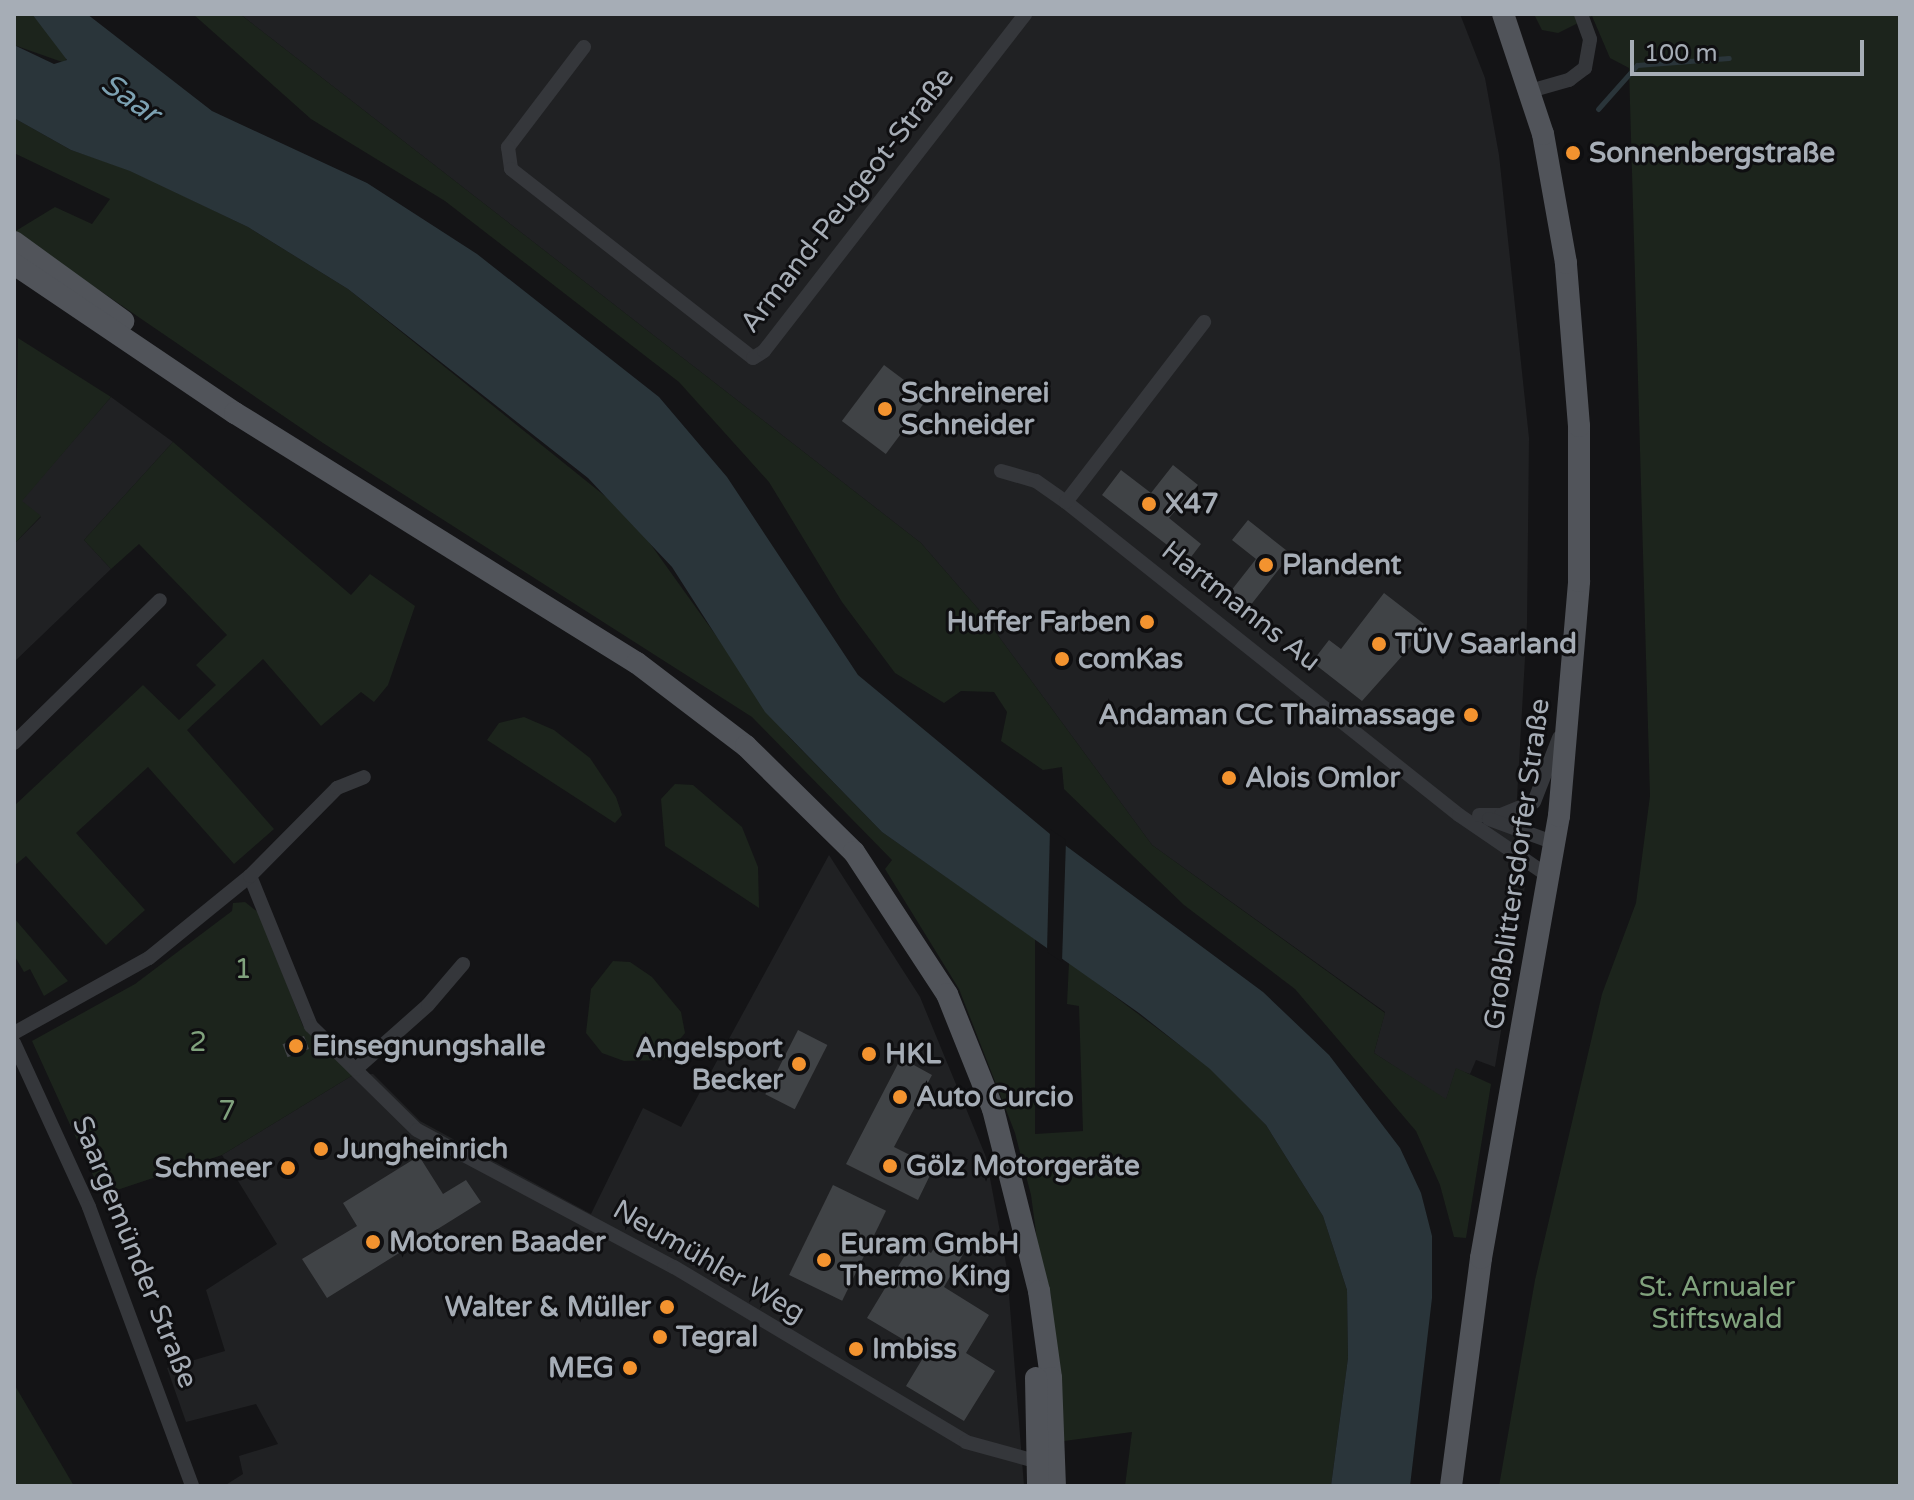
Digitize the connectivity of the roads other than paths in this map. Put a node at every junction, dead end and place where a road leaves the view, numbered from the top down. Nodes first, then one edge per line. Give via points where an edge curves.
1 (1025, 14) edge
2 (1503, 14) edge
3 (1581, 14) edge
4 (584, 47) dead end
5 (1530, 91) junction
6 (14, 242) edge
7 (14, 264) edge
8 (1204, 322) dead end
9 (316, 458) junction
10 (1001, 471) dead end
11 (1066, 502) junction
12 (160, 600) dead end
13 (1569, 722) junction
14 (14, 743) edge
15 (364, 777) dead end
16 (1441, 798) junction
17 (1479, 815) junction
18 (1555, 843) junction
19 (250, 876) junction
20 (1550, 877) junction
21 (463, 964) dead end
22 (14, 1033) edge
23 (14, 1043) edge
24 (356, 1069) junction
25 (1049, 1471) edge
26 (192, 1486) edge
27 (1038, 1486) edge
28 (1451, 1486) edge

1 - 4 street, Armand-Peugeot-Straße via 753,358 511,169 508,147
2 - 5 main road, Großblittersdorfer Straße
3 - 5 street via 1590,39 1585,68 1569,80
5 - 13 main road, Großblittersdorfer Straße via 1554,183 1576,368 1581,526
6 - 9 main road
7 - 9 main road via 235,413
8 - 11 street
9 - 25 main road via 637,663 746,746 823,817 905,922 947,994 993,1109 1024,1233
10 - 11 street, Hartmanns Au via 1036,481
11 - 16 street, Hartmanns Au
12 - 14 street
13 - 17 street via 1534,802 1501,815
13 - 18 main road, Großblittersdorfer Straße
15 - 19 street via 337,788
16 - 17 street, Hartmanns Au
16 - 20 street, Hartmanns Au
17 - 18 street, Hartmanns Au
18 - 20 main road, Großblittersdorfer Straße
19 - 22 street via 149,958
19 - 24 street, Neumühler Weg via 305,1018
20 - 28 main road, Großblittersdorfer Straße via 1469,1344
21 - 24 street via 428,1005
23 - 26 street, Saargemünder Straße via 89,1207
24 - 25 street, Neumühler Weg via 417,1130 674,1267 966,1442
25 - 27 main road

